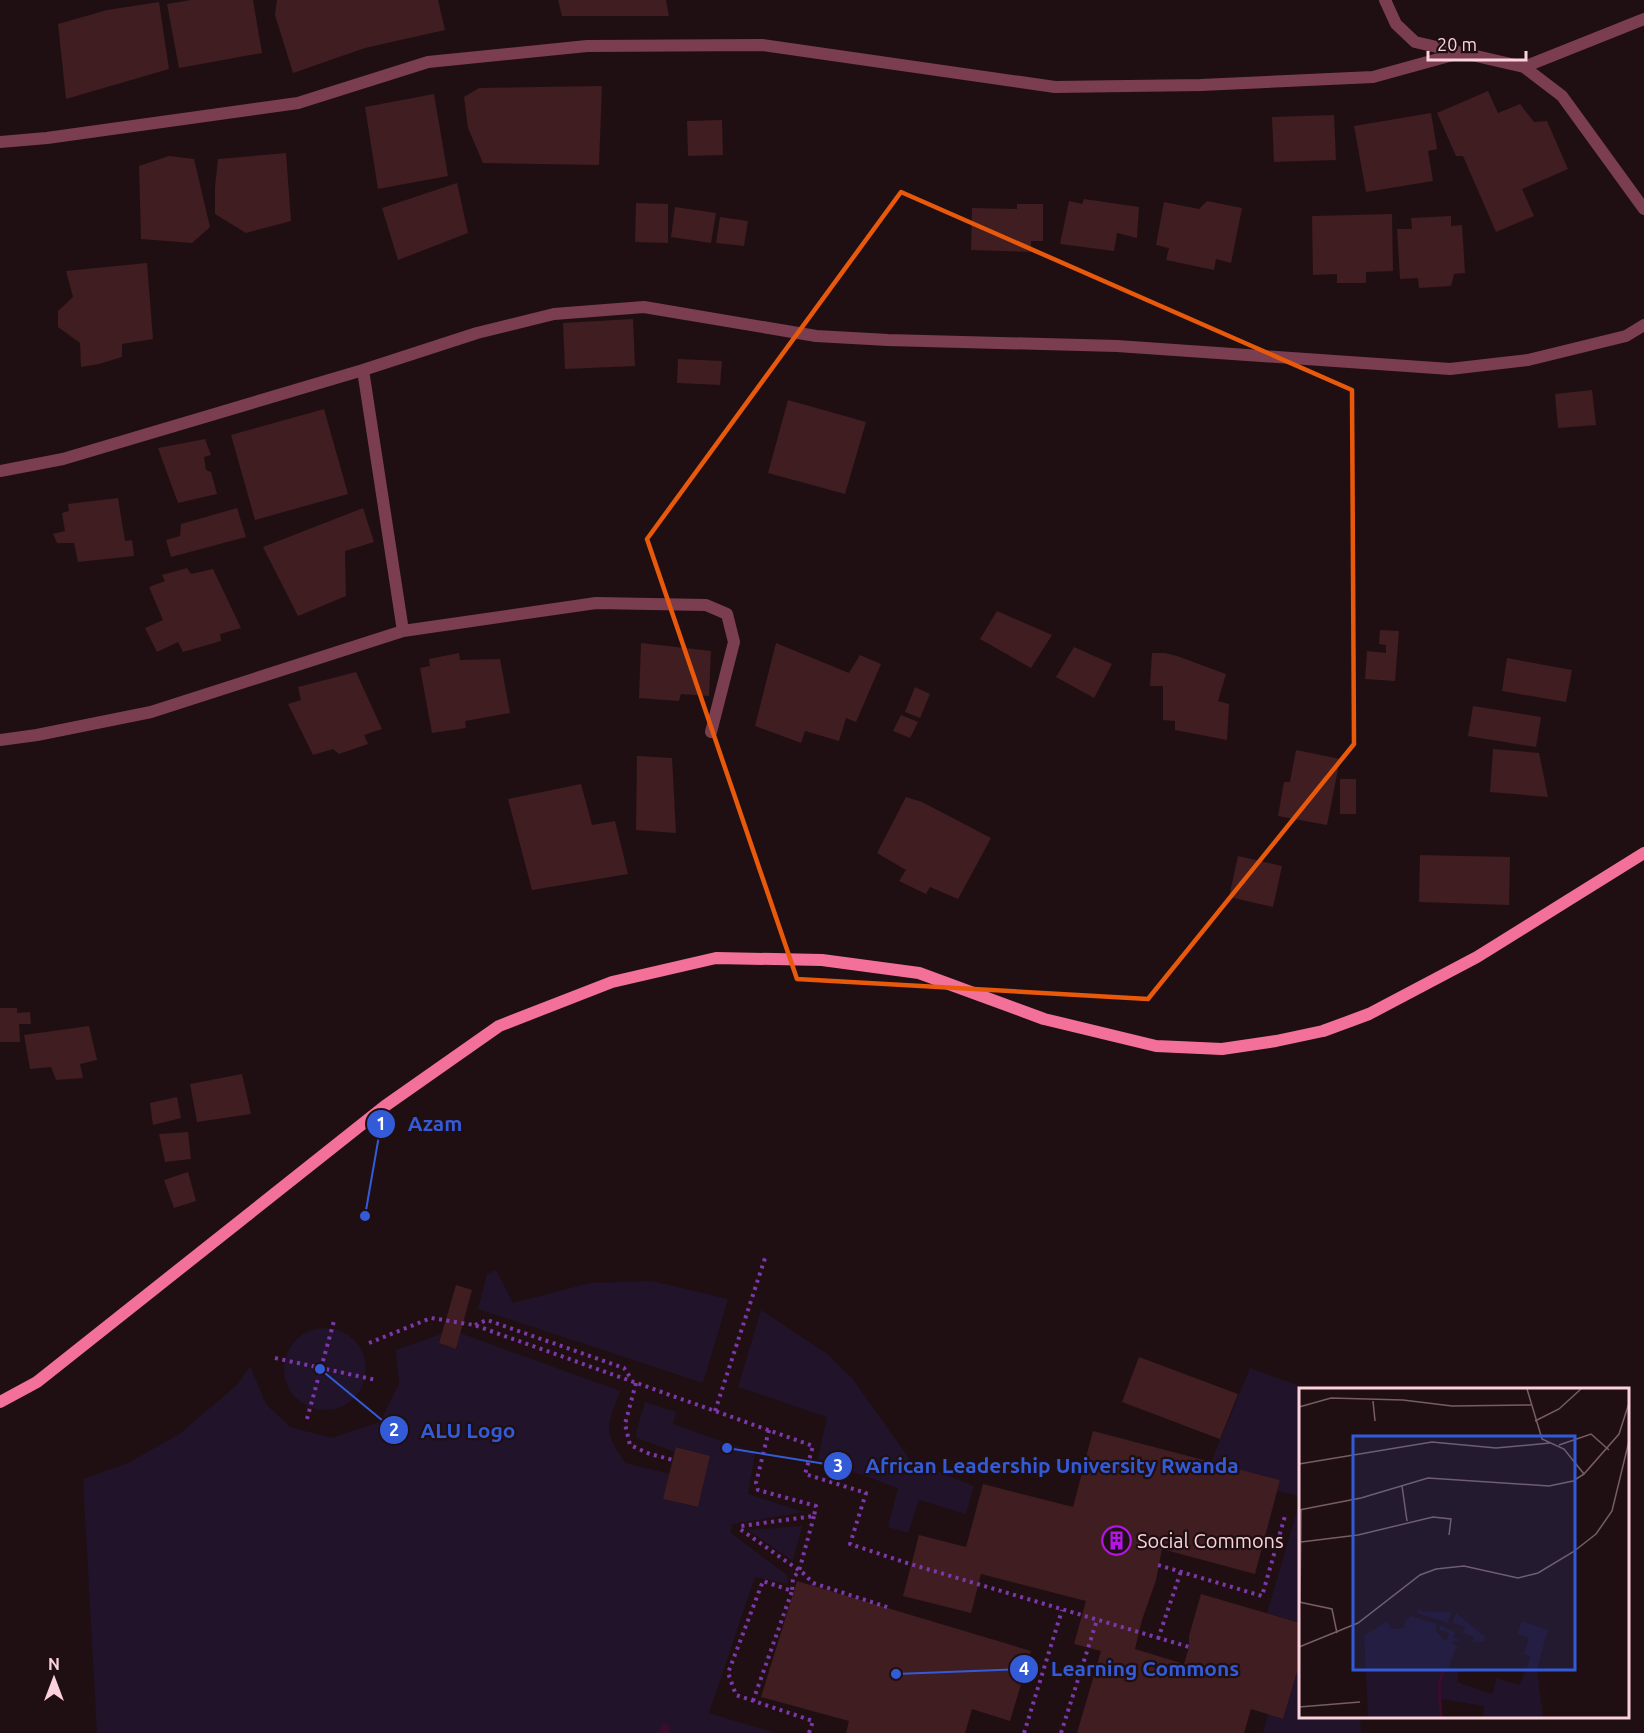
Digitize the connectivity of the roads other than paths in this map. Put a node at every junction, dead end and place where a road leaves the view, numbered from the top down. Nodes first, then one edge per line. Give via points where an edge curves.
1 (1385, 0) edge
2 (1644, 19) edge
3 (1460, 53) junction
4 (1524, 67) junction
5 (0, 142) edge
6 (1644, 209) edge
7 (1644, 325) edge
8 (363, 370) junction
9 (0, 471) edge
10 (403, 631) junction
11 (711, 732) dead end
12 (0, 740) edge
13 (1644, 853) edge
14 (0, 1402) edge

1 - 3 street via 1396,24 1415,42
2 - 4 street
3 - 4 street
3 - 5 street via 1373,77 1055,87 762,45 587,46 428,62 298,103
4 - 6 street via 1562,96
7 - 8 street via 1626,336 1528,360 1450,369 1117,346 816,336 644,307 554,314 477,333
8 - 9 street via 63,459
8 - 10 street
10 - 11 street via 596,603 706,605 727,614 734,642
10 - 12 street via 151,712
13 - 14 main road via 1477,957 1369,1014 1323,1031 1222,1049 1156,1046 1044,1019 919,973 822,960 716,958 612,982 499,1026 385,1106 37,1382

